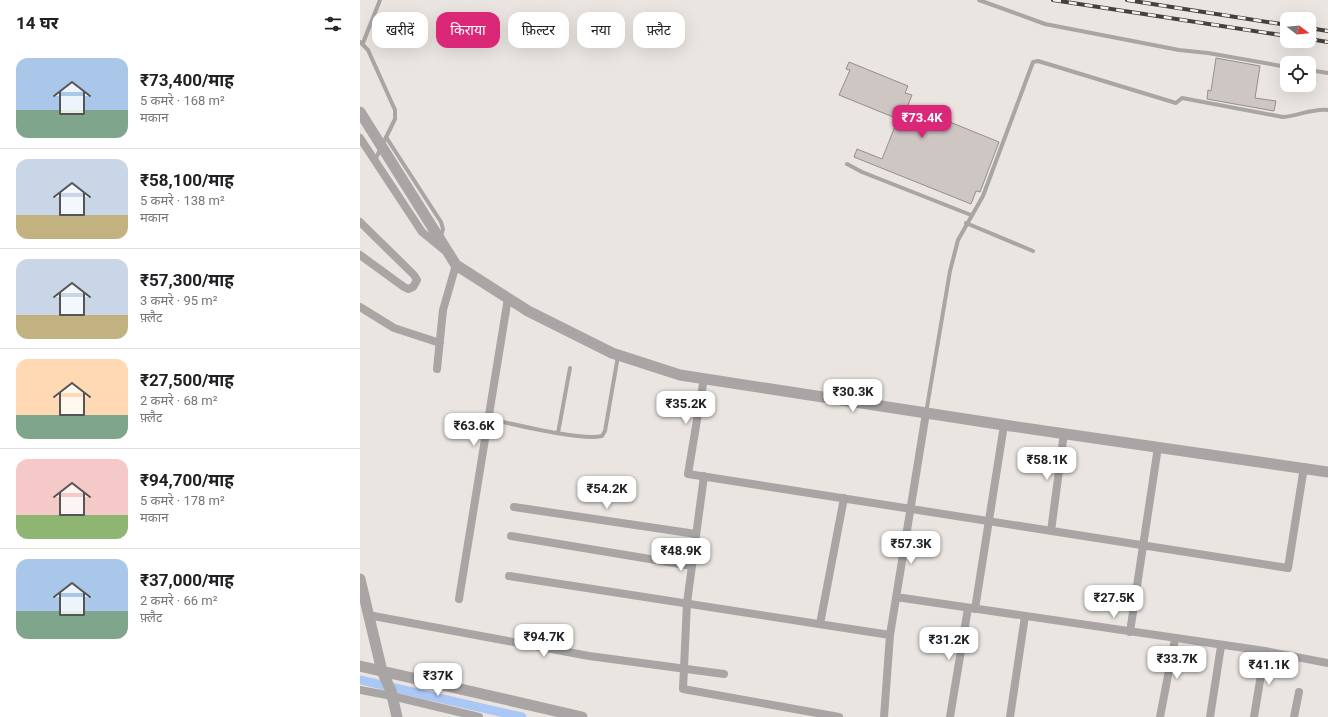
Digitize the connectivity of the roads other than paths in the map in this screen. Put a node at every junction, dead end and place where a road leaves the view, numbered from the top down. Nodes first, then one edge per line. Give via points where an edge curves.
1 (380, 0) edge
2 (979, 0) edge
3 (361, 43) edge
4 (1280, 66) edge
5 (1316, 71) edge
6 (1328, 73) edge
7 (1328, 110) edge
8 (360, 112) edge
9 (386, 137) junction
10 (360, 138) edge
11 (375, 161) junction
12 (847, 164) dead end
13 (971, 215) junction
14 (360, 222) edge
15 (966, 223) junction
16 (436, 236) junction
17 (445, 250) junction
18 (1033, 251) dead end
19 (360, 255) edge
20 (456, 266) junction
21 (508, 298) junction
22 (360, 307) edge
23 (440, 343) junction
24 (619, 355) junction
25 (570, 368) dead end
26 (437, 369) dead end
27 (704, 378) junction
28 (926, 412) junction
29 (488, 419) junction
30 (1004, 425) junction
31 (558, 433) junction
32 (1064, 433) junction
33 (1158, 446) junction
34 (1304, 467) junction
35 (1328, 472) edge
36 (704, 476) junction
37 (844, 498) junction
38 (514, 507) dead end
39 (910, 509) junction
40 (989, 521) junction
41 (1051, 530) junction
42 (696, 534) junction
43 (511, 536) dead end
44 (1143, 545) junction
45 (692, 566) junction
46 (509, 576) dead end
47 (360, 579) edge
48 (361, 591) edge
49 (896, 597) junction
50 (459, 599) dead end
51 (686, 603) junction
52 (971, 608) junction
53 (368, 615) junction
54 (1025, 616) junction
55 (820, 624) junction
56 (1130, 632) junction
57 (890, 635) junction
58 (1175, 638) junction
59 (1221, 646) junction
60 (1264, 651) junction
61 (1328, 663) edge
62 (360, 666) edge
63 (685, 669) junction
64 (384, 674) junction
65 (724, 674) dead end
66 (360, 690) edge
67 (1299, 692) dead end
68 (391, 693) junction
69 (443, 708) junction
70 (397, 717) edge
71 (445, 717) edge
72 (480, 717) edge
73 (582, 717) edge
74 (839, 717) edge
75 (884, 717) edge
76 (950, 717) edge
77 (1010, 717) edge
78 (1160, 717) edge
79 (1210, 717) edge
80 (1254, 717) edge
81 (1294, 717) edge

1 - 3 lane
2 - 4 lane via 1045,24 1179,50
3 - 9 lane via 368,50 395,110 395,119
5 - 6 lane
7 - 13 lane via 1319,109 1283,117 1182,98 1176,103 1077,72 1038,61 1033,62 983,196
8 - 16 street
9 - 11 lane
9 - 16 lane via 441,222 443,229
10 - 11 street
11 - 17 street via 422,232
12 - 13 lane
13 - 15 lane
14 - 19 street via 417,280 408,288 404,287
15 - 18 lane
15 - 28 lane via 958,240 950,271
16 - 17 street
17 - 20 street
20 - 21 street
20 - 23 street via 444,310
21 - 24 street via 528,311
21 - 29 street
22 - 23 street via 394,328
23 - 26 street
24 - 27 street via 680,375
24 - 31 lane via 602,436 595,438
25 - 31 lane
27 - 28 street
27 - 36 street via 688,474
28 - 30 street
28 - 39 street
29 - 31 lane
29 - 50 street
30 - 32 street
30 - 40 street
32 - 33 street
32 - 41 street
33 - 34 street
33 - 44 street
34 - 35 street
34 - 44 street via 1288,568
36 - 37 street
36 - 42 street
37 - 39 street
37 - 55 street
38 - 42 street
39 - 40 street
39 - 49 street
40 - 41 street
40 - 52 street
41 - 44 street
42 - 45 street
43 - 45 street
44 - 56 street
45 - 51 street
46 - 51 street
47 - 48 street
48 - 53 street
49 - 52 street
49 - 57 street
51 - 55 street
51 - 63 street
52 - 54 street
52 - 76 street
53 - 63 street via 590,656
53 - 64 street
54 - 56 street
54 - 77 street
55 - 57 street
56 - 58 street
57 - 75 street
58 - 59 street
58 - 78 street
59 - 60 street
59 - 79 street
60 - 61 street
60 - 80 street
62 - 64 street
63 - 65 street
63 - 74 street via 683,689
64 - 68 street
64 - 73 street
66 - 68 street
67 - 81 street
68 - 69 street
68 - 70 street
69 - 71 street
69 - 72 street

